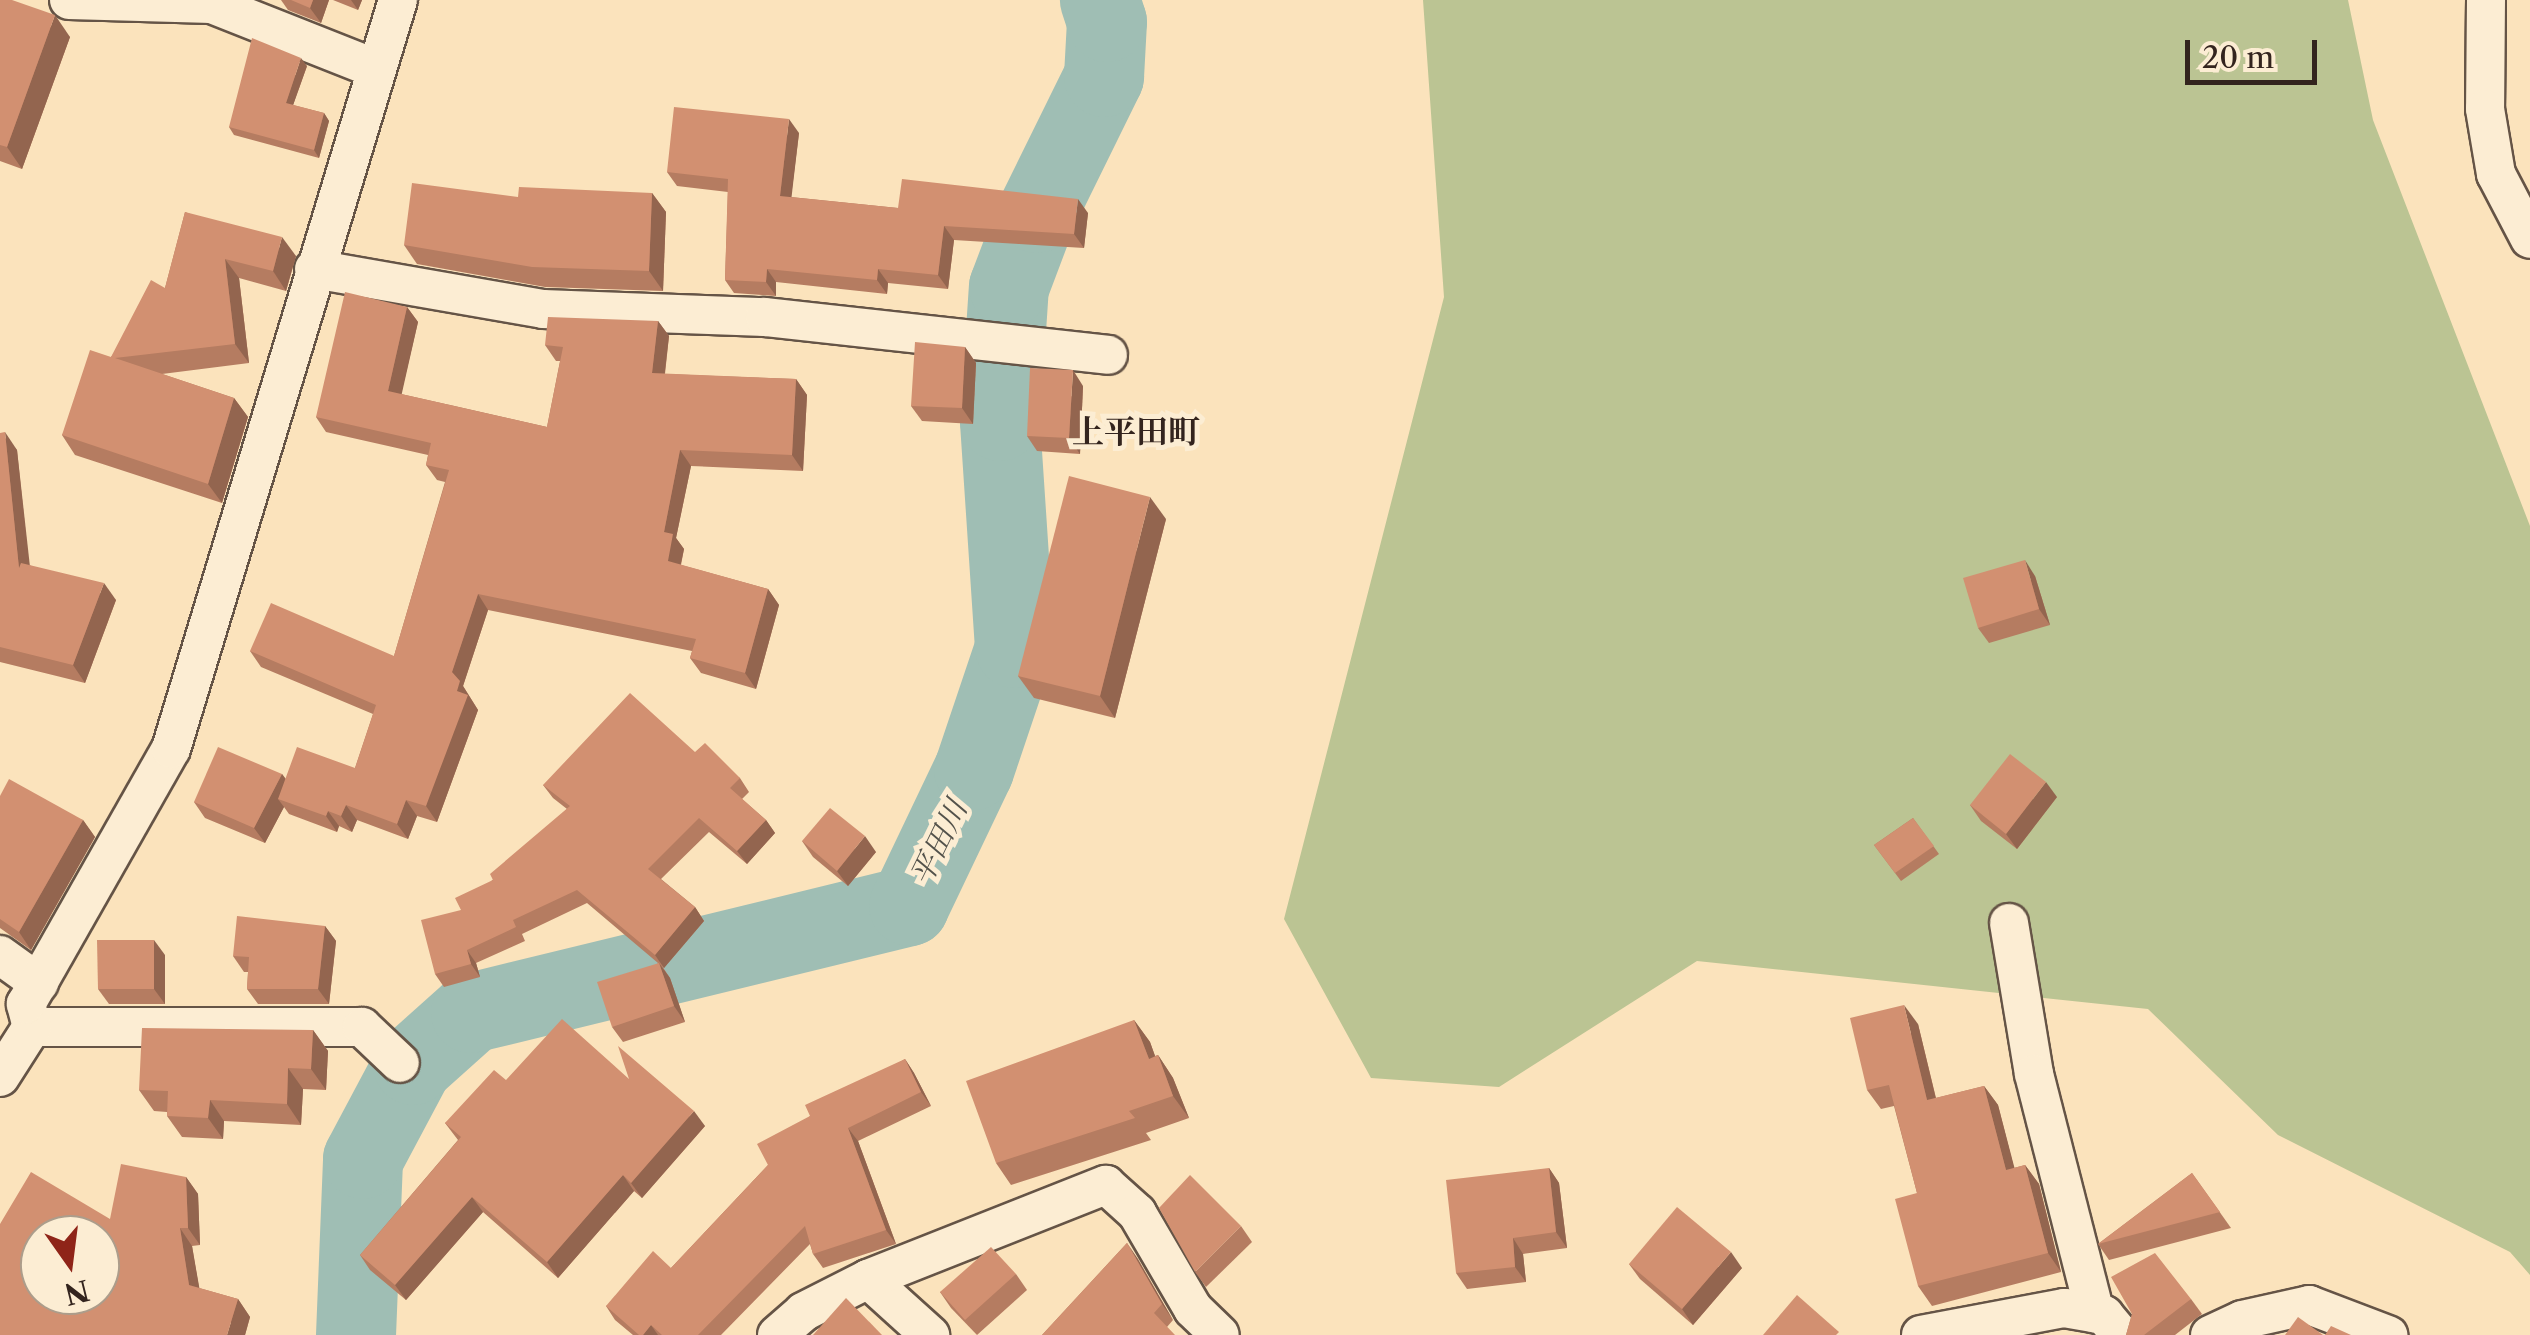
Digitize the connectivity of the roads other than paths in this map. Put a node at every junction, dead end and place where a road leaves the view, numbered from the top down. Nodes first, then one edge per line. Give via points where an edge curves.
1 (69, 0) edge
2 (398, 0) edge
3 (2486, 0) edge
4 (376, 69) junction
5 (2530, 239) edge
6 (314, 269) junction
7 (1108, 355) dead end
8 (2008, 923) dead end
9 (0, 955) edge
10 (39, 983) junction
11 (32, 1027) junction
12 (400, 1062) dead end
13 (0, 1077) edge
14 (868, 1279) junction
15 (2108, 1324) edge
16 (778, 1335) edge
17 (930, 1335) edge
18 (1220, 1335) edge
19 (1921, 1335) edge
20 (2210, 1335) edge
21 (2388, 1335) edge

1 - 4 street via 212,4
2 - 4 street
3 - 5 street via 2490,142 2496,174
4 - 6 street
6 - 7 street via 543,309 783,319
6 - 10 street via 170,749
8 - 15 street via 2034,1074
9 - 10 street
10 - 11 street via 26,1004
11 - 12 street via 362,1027
11 - 13 street
14 - 16 street via 803,1312
14 - 17 street
14 - 18 street via 1106,1185 1138,1213 1193,1309
15 - 19 street via 2064,1308
20 - 21 street via 2309,1304

